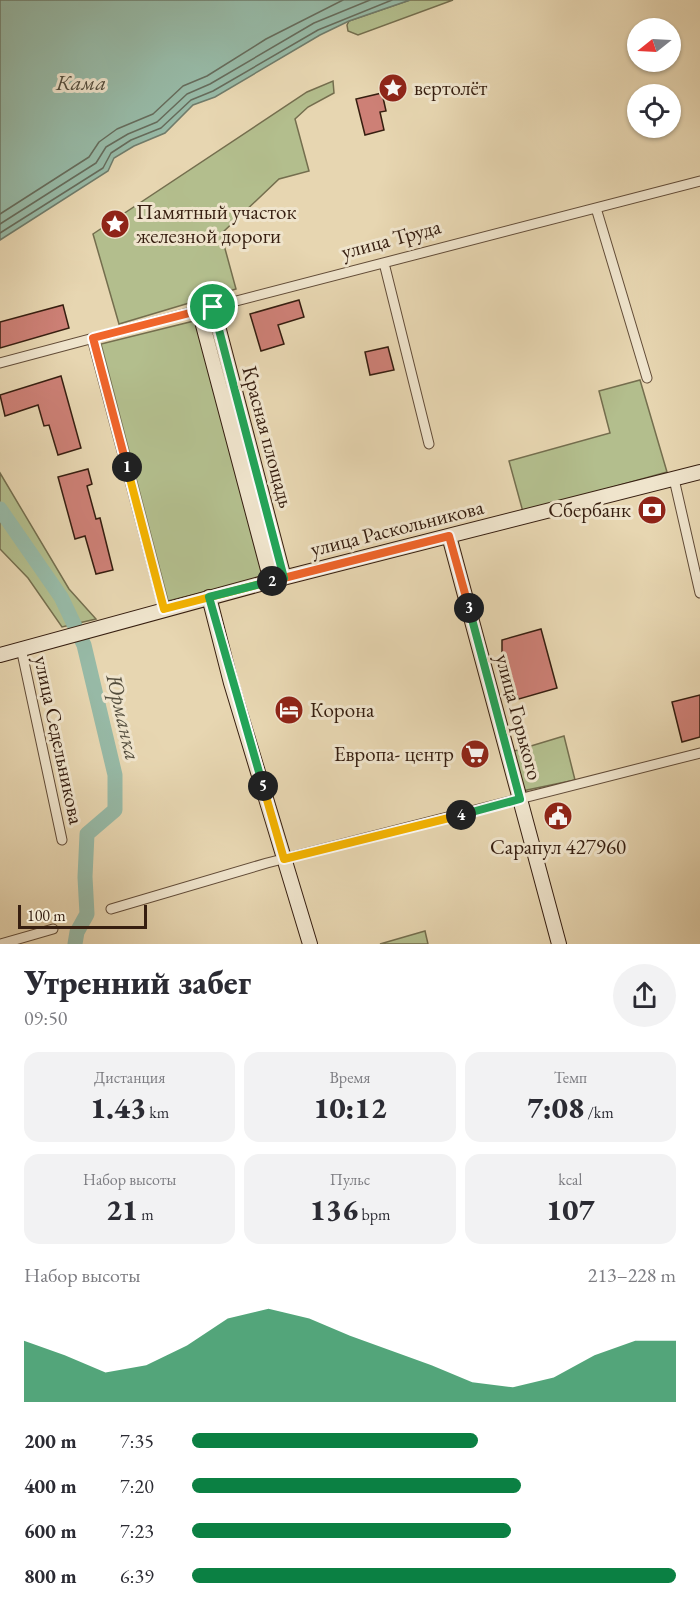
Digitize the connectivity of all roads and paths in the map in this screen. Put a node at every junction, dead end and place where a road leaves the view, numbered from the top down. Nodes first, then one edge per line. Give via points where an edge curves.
1 (700, 181) edge
2 (596, 208) junction
3 (384, 263) junction
4 (206, 308) junction
5 (93, 338) junction
6 (0, 363) edge
7 (647, 378) dead end
8 (429, 444) dead end
9 (700, 472) edge
10 (674, 479) junction
11 (449, 536) junction
12 (278, 580) junction
13 (700, 593) edge
14 (209, 597) junction
15 (164, 609) junction
16 (26, 646) junction
17 (0, 655) edge
18 (700, 753) edge
19 (520, 799) junction
20 (62, 840) dead end
21 (284, 859) junction
22 (111, 909) dead end
23 (53, 929) dead end
24 (1, 944) edge
25 (310, 944) edge
26 (559, 944) edge

1 - 2 street, улица Труда
2 - 3 street, улица Труда
2 - 7 street
3 - 4 street, улица Труда
3 - 8 street
4 - 5 street, улица Труда
4 - 12 main road, Красная площадь
5 - 6 street, улица Труда
5 - 15 street
9 - 10 main road, улица Раскольникова
10 - 11 main road, улица Раскольникова
10 - 13 street
11 - 12 main road, улица Раскольникова
11 - 19 main road, улица Горького
12 - 14 main road, улица Раскольникова
14 - 15 main road, улица Раскольникова
14 - 21 main road
15 - 16 main road, улица Раскольникова
16 - 17 main road, улица Раскольникова
16 - 20 street, улица Седельникова
18 - 19 street
19 - 21 street
19 - 26 main road, улица Горького
21 - 22 street
21 - 25 main road
23 - 24 street

